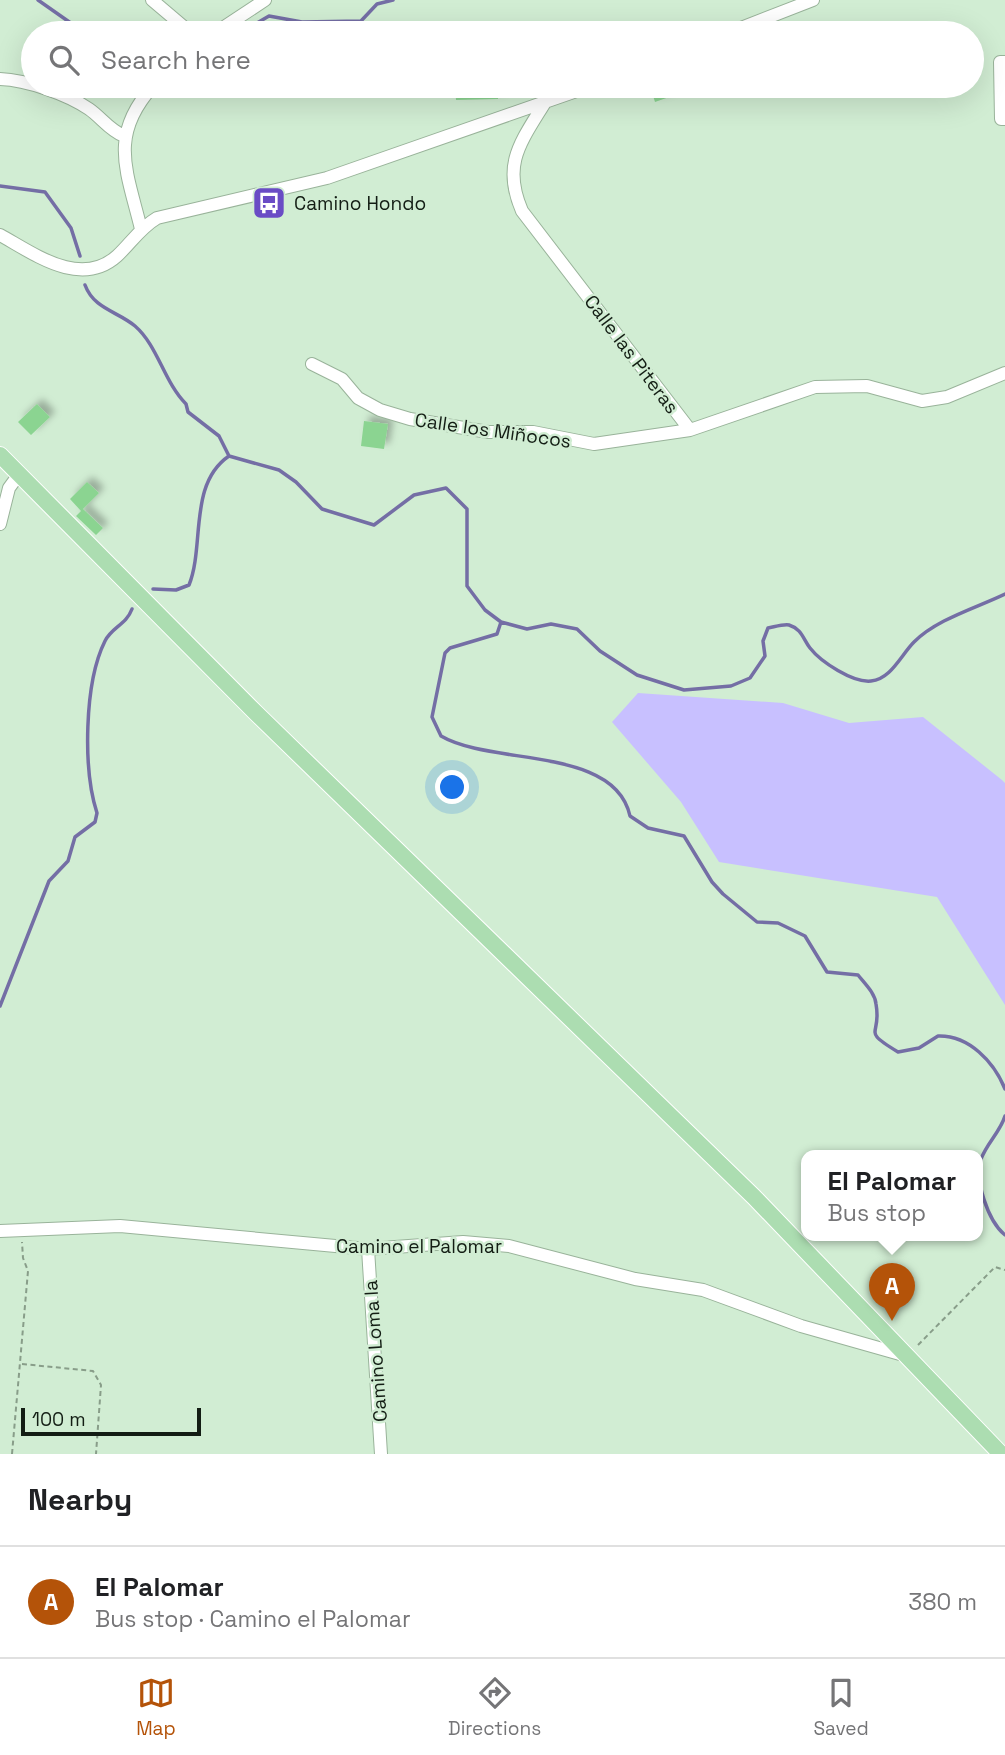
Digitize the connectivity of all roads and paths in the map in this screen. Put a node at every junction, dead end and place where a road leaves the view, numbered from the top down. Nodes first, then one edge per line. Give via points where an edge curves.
1 (152, 0) edge
2 (265, 0) edge
3 (813, 0) edge
4 (177, 21) edge
5 (233, 21) edge
6 (759, 21) edge
7 (1003, 62) edge
8 (0, 79) edge
9 (21, 82) edge
10 (62, 98) edge
11 (145, 98) edge
12 (560, 98) edge
13 (544, 104) junction
14 (1003, 119) edge
15 (124, 136) junction
16 (141, 229) junction
17 (0, 235) edge
18 (312, 363) dead end
19 (1005, 373) edge
20 (690, 430) junction
21 (0, 455) edge
22 (20, 473) junction
23 (0, 524) edge
24 (0, 1231) edge
25 (22, 1231) junction
26 (368, 1249) junction
27 (1005, 1270) edge
28 (907, 1356) junction
29 (21, 1364) junction
30 (12, 1454) edge
31 (96, 1454) edge
32 (381, 1454) edge
33 (1001, 1454) edge

1 - 4 street
2 - 5 street
3 - 6 street
7 - 14 street
8 - 9 street
10 - 15 street via 86,107
11 - 15 street
12 - 13 street
13 - 16 street via 327,178 166,215
13 - 20 street, Calle las Piteras via 513,159 513,191 522,211
15 - 16 street
16 - 17 street via 107,263 72,269
18 - 20 street, Calle los Miñocos via 342,379 359,398 380,410 430,423 488,432 533,432 594,444
19 - 20 street, Calle las Piteras via 947,397 922,401 867,386 815,387
21 - 22 main road
22 - 23 street via 9,488
22 - 28 main road via 256,713 672,1115
24 - 25 street, Camino el Palomar
25 - 26 street, Camino el Palomar via 120,1226
25 - 29 path via 28,1271
26 - 28 street, Camino el Palomar via 463,1242 509,1245 635,1279 703,1290 801,1326
26 - 32 street, Camino Loma la
27 - 28 path via 995,1267
28 - 33 main road
29 - 30 path
29 - 31 path via 93,1371 98,1376

